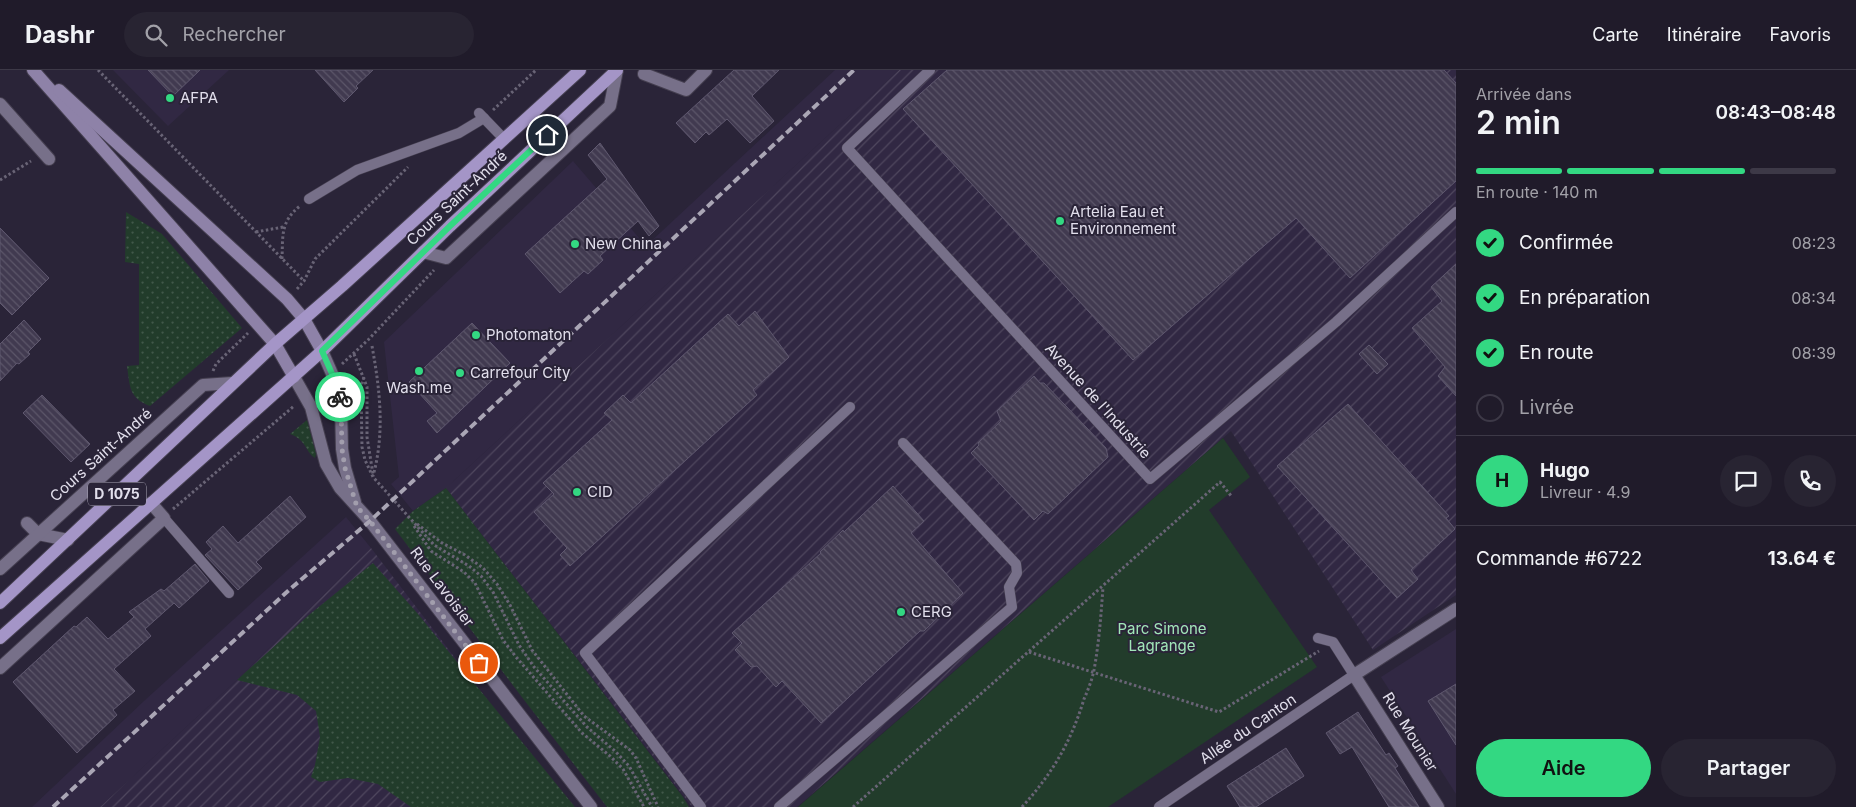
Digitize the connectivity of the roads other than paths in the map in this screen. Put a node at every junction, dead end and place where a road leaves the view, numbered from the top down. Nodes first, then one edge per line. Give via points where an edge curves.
1 (32, 70) edge
2 (38, 70) edge
3 (580, 70) edge
4 (617, 70) edge
5 (706, 70) edge
6 (930, 70) edge
7 (644, 74) dead end
8 (0, 104) edge
9 (504, 139) junction
10 (46, 156) road end
11 (309, 199) road end
12 (1456, 212) edge
13 (423, 252) junction
14 (304, 319) junction
15 (275, 344) junction
16 (322, 351) junction
17 (294, 377) junction
18 (232, 384) junction
19 (850, 407) dead end
20 (904, 443) dead end
21 (151, 503) junction
22 (357, 507) junction
23 (164, 518) junction
24 (27, 523) dead end
25 (38, 534) junction
26 (68, 540) junction
27 (0, 569) edge
28 (230, 593) dead end
29 (0, 603) edge
30 (1456, 609) edge
31 (0, 638) edge
32 (1318, 638) dead end
33 (0, 668) edge
34 (1354, 675) junction
35 (591, 807) edge
36 (701, 807) edge
37 (779, 807) edge
38 (1159, 807) edge
39 (1438, 807) edge

1 - 15 main road
2 - 14 main road via 287,299
3 - 9 main road, Cours Saint-André / D 1075
4 - 13 main road, Cours Saint-André / D 1075
4 - 13 street, Cours Saint-André via 610,106 446,258
5 - 7 street via 686,90
6 - 12 lane, Avenue de l'Industrie via 847,148 1150,479 1336,322
8 - 10 street
9 - 11 lane via 482,115 459,133 357,170
9 - 14 main road, Cours Saint-André / D 1075
13 - 16 main road, Cours Saint-André / D 1075
14 - 15 main road, Cours Saint-André / D 1075
14 - 16 main road
15 - 17 main road
15 - 18 main road, Cours Saint-André / D 1075
16 - 17 main road, Cours Saint-André / D 1075
16 - 22 street, Rue Lavoisier via 337,385 345,468
17 - 21 main road, Cours Saint-André / D 1075
17 - 22 street, Rue Lavoisier via 311,407 326,464 340,488
18 - 25 street, Cours Saint-André via 203,385
18 - 26 main road, Cours Saint-André / D 1075
19 - 36 lane via 585,652
20 - 37 lane via 1016,564 1017,573 1009,586 1012,606
21 - 23 street
21 - 31 main road, Cours Saint-André / D 1075
22 - 35 street, Rue Lavoisier
23 - 28 lane
23 - 33 street
24 - 25 street
25 - 26 street
25 - 27 street, Cours Saint-André
26 - 29 main road, Cours Saint-André / D 1075
30 - 34 street
32 - 34 lane via 1333,642
34 - 38 lane, Allée du Canton
34 - 39 street, Rue Mounier

